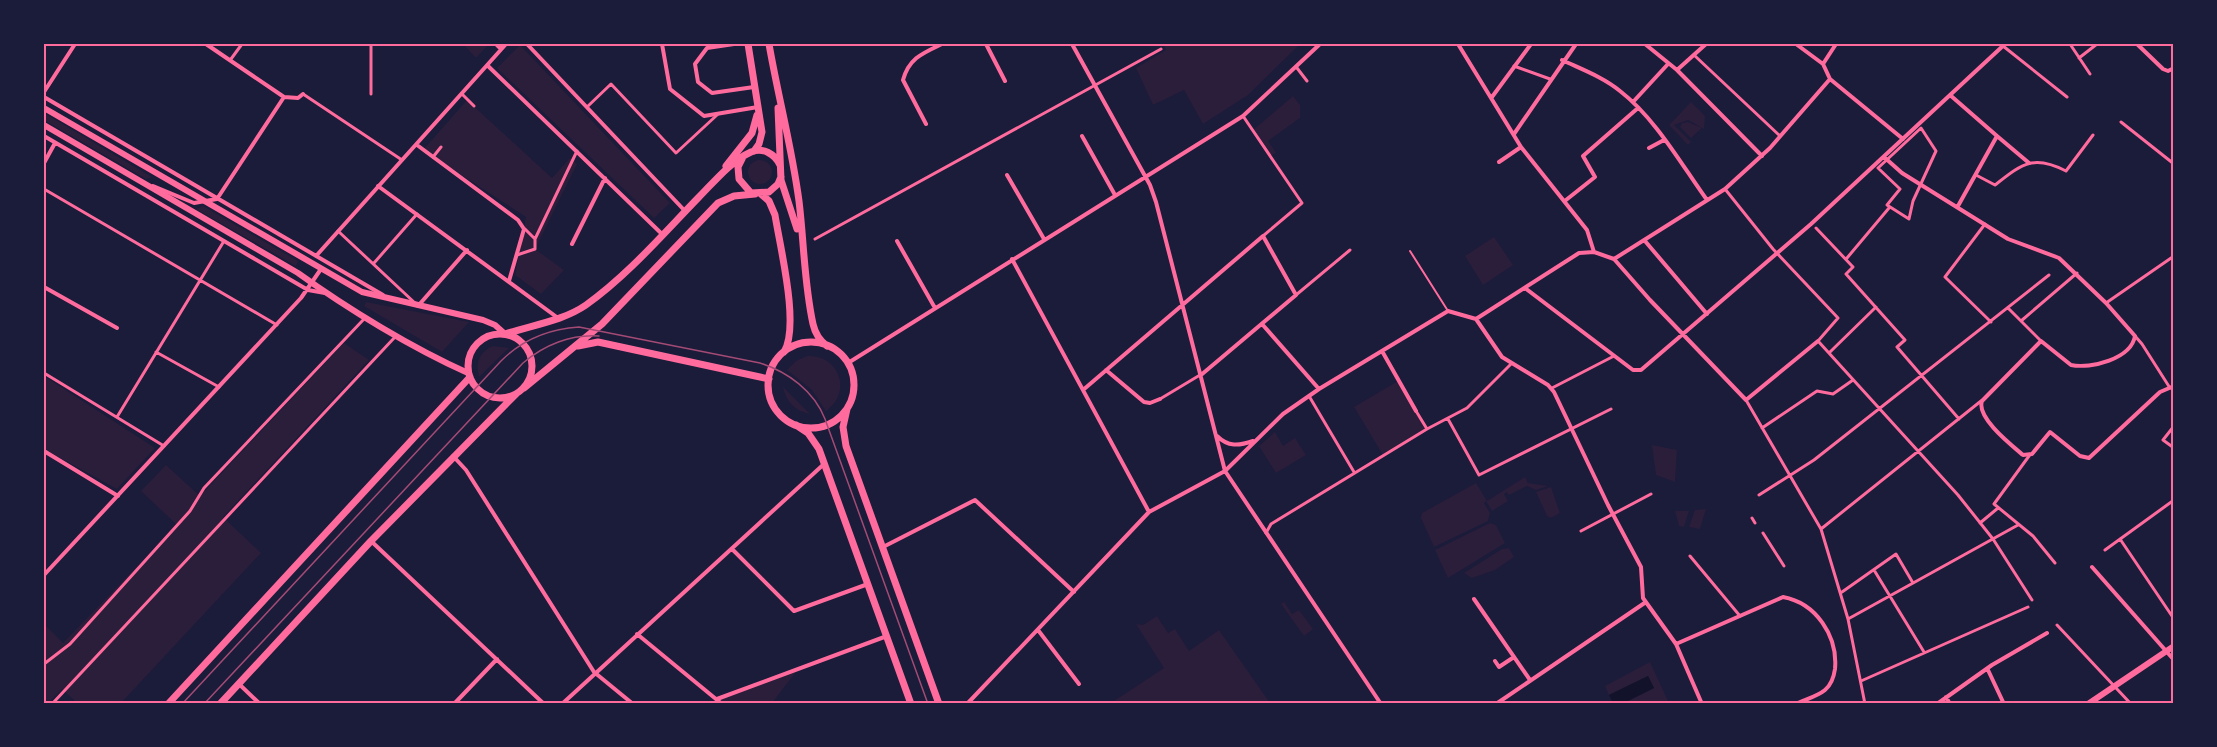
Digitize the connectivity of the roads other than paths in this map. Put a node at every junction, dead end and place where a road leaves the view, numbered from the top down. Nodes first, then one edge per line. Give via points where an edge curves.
1 (75, 44) edge
2 (206, 44) edge
3 (242, 44) edge
4 (371, 44) edge
5 (496, 44) edge
6 (507, 44) edge
7 (527, 44) edge
8 (662, 44) edge
9 (734, 44) edge
10 (748, 44) edge
11 (769, 44) edge
12 (942, 44) edge
13 (986, 44) edge
14 (1072, 44) edge
15 (1320, 44) edge
16 (1458, 44) edge
17 (1531, 44) edge
18 (1576, 44) edge
19 (1646, 44) edge
20 (1706, 44) edge
21 (1796, 44) edge
22 (1836, 44) edge
23 (2002, 44) edge
24 (2070, 44) edge
25 (2097, 44) edge
26 (2137, 44) edge
27 (935, 45) edge
28 (501, 49) junction
29 (1161, 49) dead end
30 (1693, 54) junction
31 (2079, 58) junction
32 (231, 60) junction
33 (1562, 60) junction
34 (1668, 64) junction
35 (1823, 64) junction
36 (488, 66) junction
37 (1514, 66) junction
38 (1297, 68) junction
39 (2174, 68) edge
40 (1677, 70) junction
41 (2090, 74) dead end
42 (1550, 79) junction
43 (1830, 79) junction
44 (1005, 81) dead end
45 (1308, 81) dead end
46 (776, 82) junction
47 (1095, 84) junction
48 (754, 87) junction
49 (44, 92) edge
50 (303, 94) joint
51 (371, 94) dead end
52 (462, 94) junction
53 (1950, 95) junction
54 (44, 97) edge
55 (284, 97) junction
56 (1492, 97) junction
57 (2067, 97) dead end
58 (1632, 102) junction
59 (474, 106) dead end
60 (587, 107) junction
61 (758, 107) junction
62 (44, 108) edge
63 (1638, 108) junction
64 (718, 114) junction
65 (1243, 116) junction
66 (2121, 122) dead end
67 (44, 124) edge
68 (926, 124) dead end
69 (1514, 134) junction
70 (2093, 135) dead end
71 (44, 136) edge
72 (1082, 136) dead end
73 (1780, 136) junction
74 (1997, 136) junction
75 (1903, 139) junction
76 (1664, 140) junction
77 (56, 143) junction
78 (417, 145) junction
79 (441, 147) dead end
80 (1521, 147) junction
81 (1649, 148) dead end
82 (577, 151) junction
83 (754, 151) junction
84 (1762, 156) junction
85 (433, 157) junction
86 (744, 157) junction
87 (1885, 159) junction
88 (402, 160) junction
89 (1499, 162) dead end
90 (44, 163) edge
91 (2029, 163) junction
92 (2174, 164) edge
93 (780, 165) junction
94 (1007, 175) dead end
95 (1976, 175) junction
96 (1145, 176) junction
97 (781, 177) junction
98 (605, 178) junction
99 (141, 182) junction
100 (1921, 184) junction
101 (378, 186) junction
102 (709, 187) junction
103 (44, 189) edge
104 (1725, 189) junction
105 (758, 194) junction
106 (1115, 195) junction
107 (217, 199) junction
108 (1565, 200) junction
109 (1707, 200) junction
110 (205, 202) junction
111 (1958, 206) junction
112 (1890, 208) junction
113 (685, 211) junction
114 (417, 214) junction
115 (1986, 224) junction
116 (524, 228) junction
117 (1816, 228) dead end
118 (338, 231) junction
119 (663, 235) junction
120 (1263, 237) junction
121 (535, 239) junction
122 (815, 239) dead end
123 (1044, 239) junction
124 (224, 241) junction
125 (897, 241) dead end
126 (1645, 241) junction
127 (572, 244) dead end
128 (467, 250) junction
129 (1350, 250) dead end
130 (1410, 251) dead end
131 (1594, 252) junction
132 (1778, 254) junction
133 (517, 255) junction
134 (316, 256) junction
135 (2174, 256) edge
136 (1847, 258) junction
137 (1012, 259) junction
138 (1614, 259) junction
139 (803, 261) junction
140 (374, 263) junction
141 (321, 269) junction
142 (2077, 273) junction
143 (2049, 275) dead end
144 (199, 279) junction
145 (509, 281) junction
146 (313, 283) junction
147 (44, 286) edge
148 (1525, 288) junction
149 (308, 290) junction
150 (327, 293) junction
151 (1296, 295) junction
152 (392, 300) junction
153 (1183, 303) junction
154 (2106, 303) junction
155 (418, 306) junction
156 (1876, 307) junction
157 (934, 308) junction
158 (2009, 309) junction
159 (1448, 311) junction
160 (1707, 314) junction
161 (366, 316) junction
162 (559, 318) junction
163 (1476, 319) junction
164 (2021, 321) junction
165 (1991, 322) junction
166 (1262, 324) junction
167 (276, 325) junction
168 (117, 328) dead end
169 (397, 334) junction
170 (505, 334) junction
171 (1685, 334) junction
172 (2134, 336) junction
173 (1818, 341) junction
174 (2041, 341) junction
175 (827, 346) junction
176 (568, 350) junction
177 (1382, 351) junction
178 (156, 352) junction
179 (1829, 353) junction
180 (782, 354) junction
181 (1615, 356) junction
182 (848, 363) junction
183 (1511, 364) junction
184 (1106, 370) junction
185 (44, 373) edge
186 (469, 375) junction
187 (1202, 375) junction
188 (1923, 376) junction
189 (769, 379) junction
190 (1853, 380) junction
191 (219, 387) junction
192 (524, 387) junction
193 (2172, 387) edge
194 (1552, 388) junction
195 (1319, 389) junction
196 (1083, 390) junction
197 (516, 394) junction
198 (1309, 396) junction
199 (1160, 399) joint
200 (1746, 400) junction
201 (1982, 401) junction
202 (847, 409) junction
203 (1611, 409) dead end
204 (1881, 410) junction
205 (1416, 411) joint
206 (117, 417) junction
207 (1448, 419) junction
208 (1959, 419) junction
209 (796, 425) junction
210 (2174, 426) edge
211 (1571, 428) junction
212 (1762, 428) junction
213 (1427, 429) junction
214 (1216, 435) junction
215 (1257, 440) junction
216 (164, 446) junction
217 (2174, 448) edge
218 (1919, 451) junction
219 (44, 452) edge
220 (453, 456) junction
221 (2029, 456) junction
222 (825, 464) junction
223 (1225, 471) junction
224 (1354, 472) junction
225 (1792, 476) junction
226 (1651, 494) dead end
227 (1759, 495) dead end
228 (118, 496) junction
229 (2174, 500) edge
230 (1998, 508) junction
231 (1149, 512) junction
232 (1612, 514) junction
233 (1752, 518) dead end
234 (1755, 523) dead end
235 (1980, 523) junction
236 (2018, 525) junction
237 (1821, 529) junction
238 (1581, 531) dead end
239 (1763, 533) dead end
240 (1266, 534) junction
241 (1994, 539) junction
242 (2120, 539) junction
243 (371, 541) junction
244 (883, 547) junction
245 (732, 549) junction
246 (2105, 550) dead end
247 (1690, 556) dead end
248 (2055, 562) dead end
249 (1784, 566) dead end
250 (2092, 567) dead end
251 (1874, 570) junction
252 (44, 575) edge
253 (1913, 583) junction
254 (868, 584) junction
255 (1074, 592) junction
256 (1841, 592) junction
257 (1891, 596) junction
258 (1474, 599) dead end
259 (2031, 600) dead end
260 (1646, 602) junction
261 (2028, 607) dead end
262 (1740, 616) junction
263 (1848, 619) junction
264 (2174, 619) edge
265 (2057, 625) dead end
266 (1038, 629) junction
267 (2047, 633) dead end
268 (637, 634) junction
269 (887, 636) junction
270 (1676, 644) junction
271 (2174, 646) edge
272 (2167, 651) junction
273 (1924, 652) junction
274 (1514, 657) junction
275 (497, 659) junction
276 (2174, 660) edge
277 (1495, 661) dead end
278 (44, 664) edge
279 (1988, 670) junction
280 (594, 672) junction
281 (1530, 680) junction
282 (1861, 681) junction
283 (239, 684) junction
284 (1079, 684) dead end
285 (2114, 686) junction
286 (1946, 697) junction
287 (717, 699) junction
288 (1799, 703) edge
289 (52, 704) edge
290 (168, 704) edge
291 (220, 704) edge
292 (260, 704) edge
293 (453, 704) edge
294 (544, 704) edge
295 (562, 704) edge
296 (633, 704) edge
297 (722, 704) edge
298 (911, 704) edge
299 (939, 704) edge
300 (967, 704) edge
301 (1381, 704) edge
302 (1496, 704) edge
303 (1702, 704) edge
304 (1865, 704) edge
305 (1937, 704) edge
306 (1950, 704) edge
307 (2004, 704) edge
308 (2088, 704) edge
309 (2131, 704) edge

1 - 49 street
2 - 32 street
3 - 32 street
4 - 51 street
5 - 28 street
6 - 28 street
7 - 60 street
8 - 64 street via 670,89 704,116
9 - 48 street via 707,48 695,64 698,82 712,93
10 - 48 main road
11 - 46 main road
12 - 27 street
13 - 44 street
14 - 47 street
15 - 38 street
16 - 56 street
17 - 37 street
18 - 33 street
19 - 34 street
20 - 30 street
21 - 35 street
22 - 35 street
23 - 53 street
23 - 57 street
24 - 31 street
25 - 31 street
26 - 39 street via 2168,71
27 - 68 street via 916,56 906,67 903,80
28 - 36 street
29 - 47 street
30 - 40 street
30 - 73 street
31 - 41 street
32 - 55 street
33 - 42 street
33 - 58 street via 1619,90
34 - 40 street
34 - 58 street
35 - 43 street
36 - 52 street
36 - 82 street
37 - 42 street
37 - 56 street
38 - 45 street
38 - 65 street
40 - 84 street
42 - 69 street
43 - 73 street
43 - 75 street
46 - 93 main road
46 - 139 main road via 799,202
47 - 96 street
47 - 122 street
48 - 61 main road
50 - 55 street via 298,98
50 - 88 street
52 - 59 street
52 - 78 street
53 - 74 street
53 - 75 street
54 - 107 street
55 - 107 street
56 - 69 street
58 - 63 street
60 - 64 street via 611,84 676,153
60 - 113 street
61 - 64 street
61 - 83 main road via 762,135
61 - 102 main road via 752,132
62 - 110 main road
63 - 76 street
63 - 108 street via 1583,156 1595,177
65 - 96 street
65 - 120 street via 1302,203
66 - 92 street
67 - 99 main road
69 - 80 street
70 - 91 street via 2066,172 2047,161
71 - 77 street
72 - 106 street
73 - 84 street
74 - 91 street
74 - 95 street
75 - 87 street
76 - 81 street
76 - 109 street
77 - 90 street
77 - 124 street
78 - 85 street
78 - 88 street
79 - 85 street
80 - 89 street
80 - 108 street
82 - 98 street
82 - 121 street
83 - 86 main road
83 - 93 main road via 772,154
84 - 104 street
85 - 116 street
86 - 102 main road
86 - 105 main road via 738,167 739,179 745,189
87 - 100 street
87 - 100 street via 1921,128 1936,152
87 - 112 street via 1878,168 1900,189 1887,205
87 - 132 street
88 - 101 street
91 - 95 street via 1995,185
93 - 97 main road
94 - 123 street
95 - 111 street
96 - 106 street
96 - 153 street via 1156,202
97 - 105 main road via 776,188
97 - 139 main road
98 - 119 street
98 - 127 street
99 - 110 street via 190,202
99 - 146 main road
100 - 111 street
100 - 112 street via 1909,219
101 - 114 street
101 - 118 street
102 - 113 main road
103 - 144 street
104 - 109 street
104 - 132 street
105 - 176 main road via 720,202 602,324
105 - 180 main road via 773,210 790,313 789,342
106 - 123 street
107 - 110 street
107 - 134 street
108 - 131 street via 1587,230
109 - 126 street
110 - 141 main road
111 - 115 street
112 - 136 street
113 - 119 main road
114 - 128 street
114 - 140 street
115 - 142 street via 2013,241 2064,261
115 - 165 street via 1945,277
116 - 121 street
116 - 133 street
117 - 136 street
118 - 134 street
118 - 140 street
119 - 162 main road via 594,299
120 - 151 street
120 - 153 street
121 - 133 street via 535,249
123 - 137 street
124 - 144 street
124 - 149 street
125 - 157 street
126 - 138 street
126 - 160 street
128 - 145 street
128 - 155 street
129 - 151 street
130 - 159 lane
131 - 138 street
131 - 148 street via 1574,256
132 - 160 street
132 - 173 street via 1838,318
133 - 145 street
134 - 152 street
135 - 154 street
136 - 156 street via 1853,267 1846,274
137 - 157 street
137 - 196 street
138 - 171 street
139 - 175 main road via 814,328
140 - 155 street
141 - 146 street
141 - 152 main road via 362,292
142 - 154 street
142 - 164 street
143 - 158 street
144 - 167 street
144 - 178 street
145 - 162 street
146 - 149 street
146 - 150 main road
147 - 168 street
148 - 163 street
148 - 181 street
149 - 150 street
149 - 167 street
150 - 161 main road
151 - 166 street
152 - 155 main road
153 - 184 street
153 - 187 street
154 - 172 street
155 - 170 main road via 488,321
156 - 179 street
156 - 188 street via 1905,340 1897,347
157 - 182 street
158 - 164 street
158 - 165 street
159 - 163 street
159 - 177 street
160 - 171 street
161 - 169 main road
161 - 278 street via 204,488 190,511 70,644
162 - 170 main road
163 - 183 street
164 - 174 street
165 - 188 street
166 - 187 street
166 - 195 street
167 - 191 street
169 - 186 main road
169 - 289 street
170 - 186 main road via 492,334 477,343 468,358
170 - 192 main road via 522,343 531,357 530,376
171 - 181 street via 1638,371
171 - 200 street
172 - 174 street via 2119,355 2095,364 2071,365
172 - 193 street
173 - 179 street
173 - 200 street
174 - 201 street
175 - 180 main road via 802,344
175 - 182 main road
176 - 189 main road via 598,342
176 - 192 main road
177 - 195 street
177 - 205 street
178 - 191 street
178 - 206 street
179 - 190 street
180 - 189 main road
181 - 194 street
182 - 202 main road via 854,384
183 - 194 street
183 - 207 street via 1467,408
184 - 196 street
184 - 199 street via 1144,402 1150,404
185 - 206 street
186 - 197 main road via 476,387 490,397
186 - 290 main road
187 - 199 street
187 - 214 street
188 - 204 street
188 - 208 street
189 - 209 main road via 775,407
190 - 204 street
190 - 212 street via 1833,394 1817,391
191 - 216 street
192 - 197 main road
193 - 221 street via 2160,392 2089,458 2080,456 2050,432
194 - 211 street
195 - 198 street
196 - 231 street
197 - 220 main road
198 - 215 street via 1283,414
198 - 224 street
200 - 212 street
201 - 208 street
201 - 221 street via 1980,410 1985,418 2018,451
202 - 209 main road via 822,427
202 - 244 main road via 844,439
203 - 211 street
204 - 218 street
204 - 225 street
205 - 213 street
206 - 216 street
207 - 211 street via 1479,475
207 - 213 street
208 - 218 street
209 - 222 main road via 815,442
210 - 217 street via 2163,440
211 - 232 street
212 - 225 street
213 - 224 street
214 - 215 street via 1235,445
214 - 223 street
215 - 223 street
216 - 228 street
218 - 235 street
218 - 237 street
219 - 228 street
220 - 243 main road
220 - 280 street via 466,470
221 - 230 street via 1994,504
222 - 245 street
222 - 254 main road
223 - 231 street
223 - 240 street
224 - 240 street via 1271,524
225 - 227 street
225 - 237 street
226 - 232 street
228 - 252 street
229 - 242 street
230 - 235 street
230 - 236 street
231 - 255 street
232 - 238 street
232 - 260 street via 1641,567
233 - 234 street
235 - 241 street
236 - 241 street
236 - 248 street
237 - 256 street
239 - 249 street
240 - 301 street
241 - 253 street
241 - 259 street
242 - 246 street
242 - 264 street
243 - 275 street
243 - 283 main road
244 - 255 street via 975,500
244 - 299 main road
245 - 254 street via 794,611
245 - 268 street
247 - 262 street
250 - 272 street
251 - 253 street via 1896,554
251 - 256 street
251 - 257 street
253 - 257 street
254 - 269 main road
255 - 266 street
256 - 263 street
257 - 263 street
257 - 273 street
258 - 274 street
260 - 270 street
260 - 281 street
261 - 273 street
262 - 270 street
262 - 288 street via 1783,597 1806,605 1818,616 1833,643 1834,673 1826,690
263 - 282 street
265 - 285 street
266 - 284 street
266 - 300 street
267 - 279 street
268 - 280 street
268 - 287 street
269 - 287 street
269 - 298 main road
270 - 303 street
271 - 272 main road
272 - 276 street
272 - 285 main road
273 - 282 street
274 - 277 street via 1499,667
274 - 281 street
275 - 293 street
275 - 294 street
279 - 286 street
279 - 307 street
280 - 295 street
280 - 296 street
281 - 302 street
282 - 304 street
283 - 291 main road
283 - 292 street
285 - 308 main road
285 - 309 street
286 - 305 street
286 - 306 street
287 - 297 street

